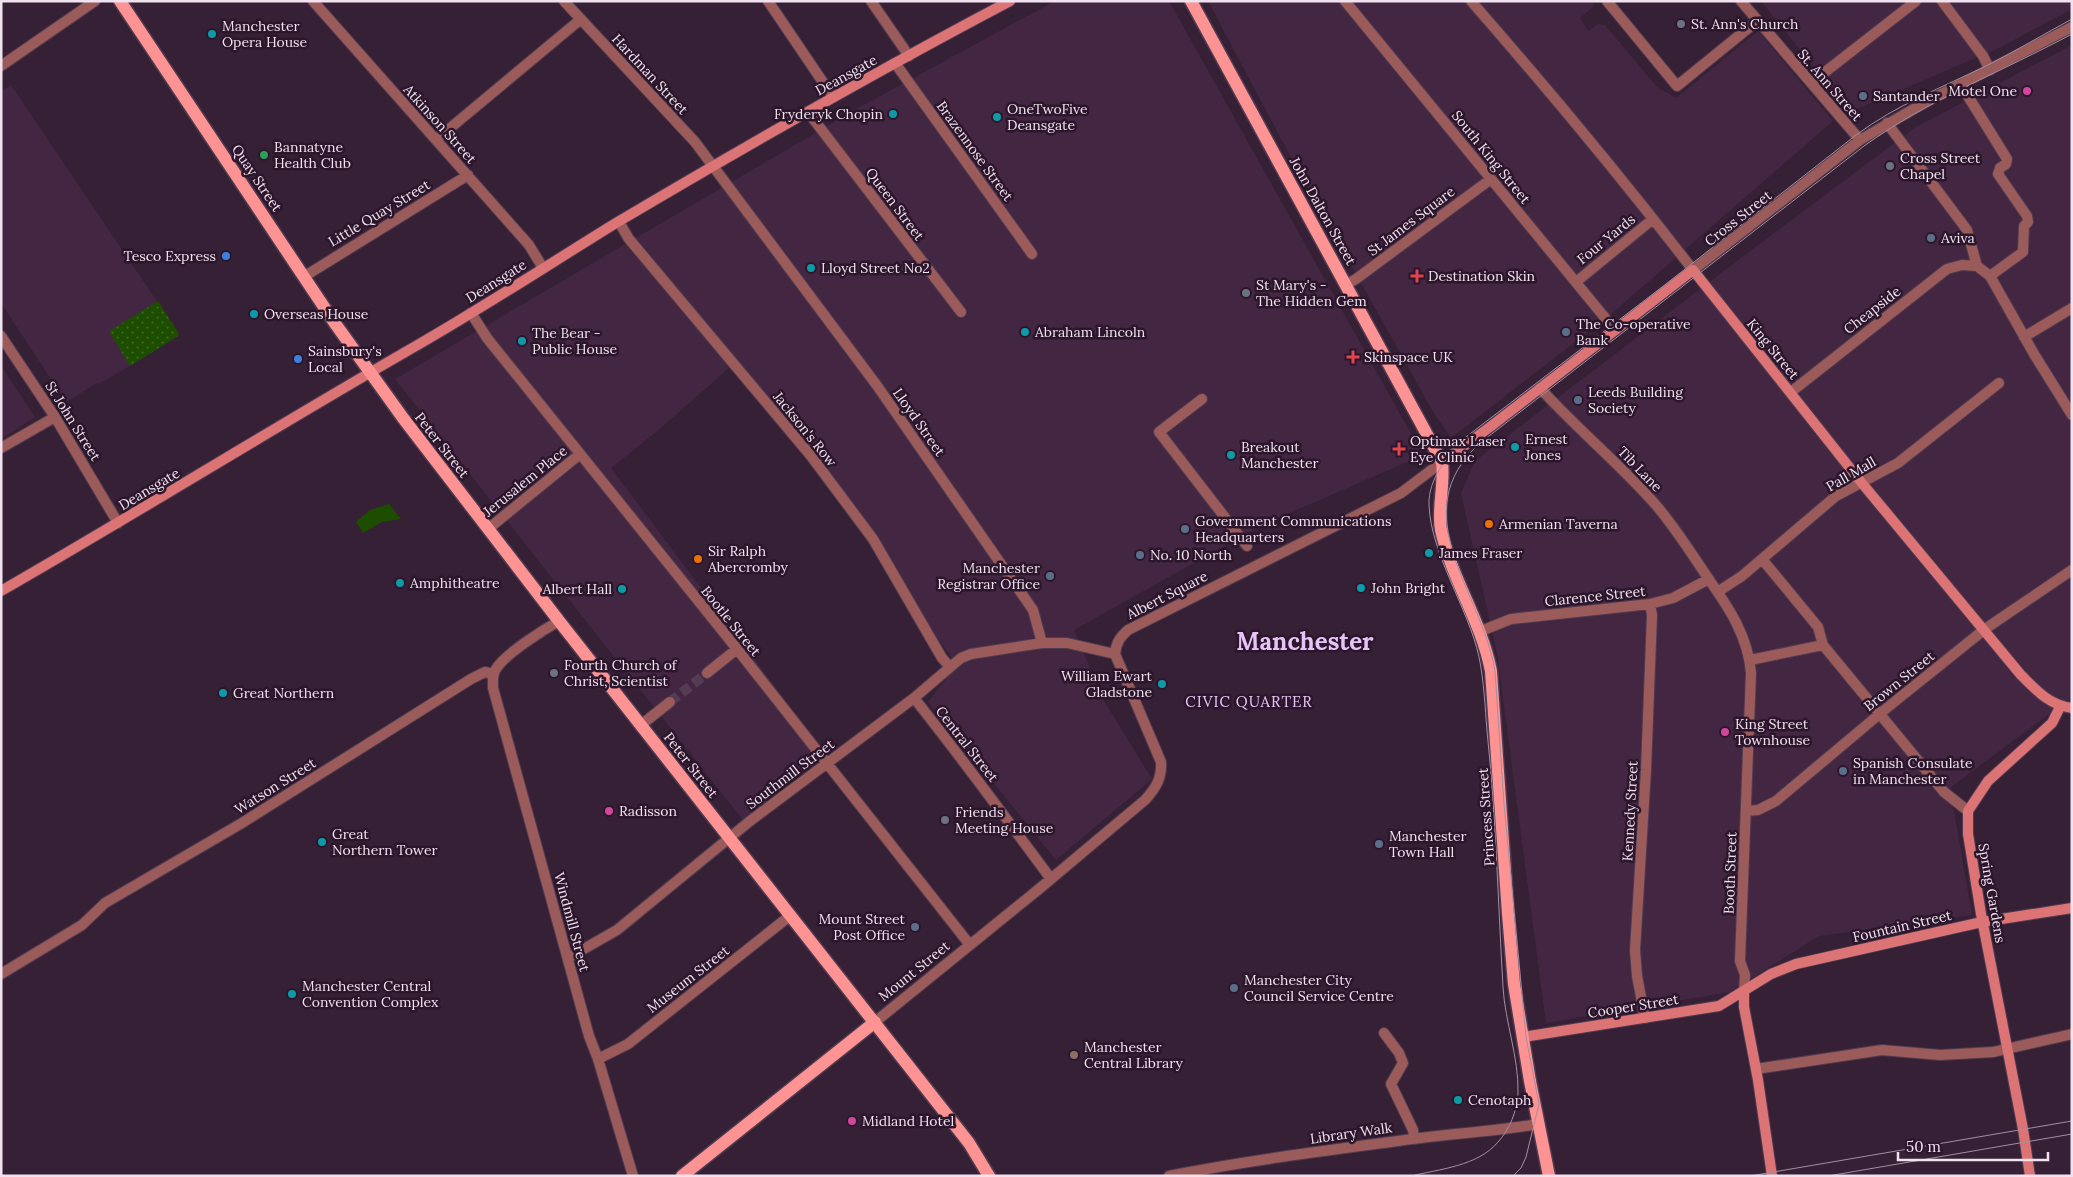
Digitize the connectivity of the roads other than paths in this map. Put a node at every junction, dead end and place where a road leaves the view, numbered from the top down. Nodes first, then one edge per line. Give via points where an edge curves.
1 (96, 1) edge
2 (120, 1) edge
3 (313, 1) edge
4 (564, 1) edge
5 (768, 1) edge
6 (871, 1) edge
7 (1010, 1) edge
8 (1191, 1) edge
9 (1345, 1) edge
10 (1471, 1) edge
11 (1741, 1) edge
12 (1916, 1) edge
13 (1942, 1) edge
14 (1610, 5) edge
15 (581, 19) junction
16 (1757, 21) junction
17 (2072, 27) edge
18 (909, 56) junction
19 (895, 63) junction
20 (1, 66) edge
21 (1990, 70) junction
22 (1810, 83) junction
23 (1961, 85) junction
24 (833, 97) junction
25 (808, 112) junction
26 (1887, 123) junction
27 (436, 139) junction
28 (1860, 140) junction
29 (714, 167) junction
30 (468, 175) junction
31 (1491, 179) junction
32 (1653, 218) junction
33 (619, 222) junction
34 (1032, 254) dead end
35 (1977, 266) junction
36 (543, 268) junction
37 (1694, 270) junction
38 (304, 276) junction
39 (1990, 276) junction
40 (1576, 282) junction
41 (1347, 284) junction
42 (2072, 308) edge
43 (961, 312) dead end
44 (471, 313) junction
45 (1615, 330) junction
46 (1, 336) edge
47 (2024, 337) junction
48 (369, 372) junction
49 (1999, 382) dead end
50 (1540, 388) junction
51 (1791, 392) junction
52 (1202, 399) dead end
53 (2072, 415) edge
54 (55, 417) junction
55 (1, 448) edge
56 (580, 454) junction
57 (1442, 462) junction
58 (1862, 482) junction
59 (118, 523) junction
60 (488, 529) junction
61 (1247, 546) dead end
62 (1762, 559) junction
63 (2072, 570) edge
64 (1709, 579) junction
65 (1, 591) edge
66 (1718, 591) junction
67 (1650, 604) junction
68 (558, 621) junction
69 (1985, 629) junction
70 (1481, 631) junction
71 (1042, 642) junction
72 (1823, 645) junction
73 (737, 649) junction
74 (1115, 654) junction
75 (1750, 660) junction
76 (950, 667) junction
77 (708, 673) tunnel mouth
78 (494, 674) junction
79 (914, 698) junction
80 (670, 702) tunnel mouth
81 (2060, 706) junction
82 (2072, 708) edge
83 (1880, 714) junction
84 (641, 725) junction
85 (827, 762) junction
86 (1968, 810) junction
87 (1746, 811) junction
88 (729, 838) junction
89 (1052, 879) junction
90 (2072, 908) edge
91 (791, 915) junction
92 (1982, 922) junction
93 (970, 945) junction
94 (568, 958) junction
95 (1, 974) edge
96 (1744, 991) junction
97 (1645, 1018) junction
98 (875, 1022) junction
99 (1384, 1033) dead end
100 (2072, 1034) edge
101 (1523, 1037) junction
102 (2008, 1050) junction
103 (598, 1059) junction
104 (1756, 1069) junction
105 (1538, 1124) junction
106 (1414, 1139) junction
107 (633, 1176) edge
108 (682, 1176) edge
109 (989, 1176) edge
110 (1168, 1176) edge
111 (1549, 1176) edge
112 (1772, 1176) edge
113 (2030, 1176) edge

1 - 20 street
2 - 38 main road, Quay Street
3 - 27 street, Atkinson Street
4 - 15 street, Hardman Street
5 - 24 street
6 - 18 street
7 - 18 street, Deansgate
8 - 41 main road, John Dalton Street
9 - 31 street, South King Street
10 - 32 street, King Street
11 - 16 street, St. Ann Street
12 - 22 street
13 - 21 street
14 - 16 street via 1677,86
15 - 27 street
15 - 29 street, Hardman Street via 695,142
16 - 22 street, St. Ann Street
17 - 21 street, Cross Street
18 - 19 street, Deansgate
19 - 24 street, Deansgate
19 - 34 street, Brazennose Street
21 - 23 street, Cross Street
22 - 28 street, St. Ann Street
23 - 26 street, Cross Street
23 - 39 street via 2007,159 1998,174 2028,222 2024,226 2023,252
24 - 25 street, Deansgate
25 - 29 street, Deansgate
25 - 43 street, Queen Street
26 - 28 street, Cross Street
26 - 35 street via 1967,230
27 - 30 street, Atkinson Street
28 - 37 street, Cross Street
29 - 33 street, Deansgate
29 - 71 street, Lloyd Street via 878,387 1033,610
30 - 36 street, Atkinson Street via 529,245
30 - 38 street, Little Quay Street
31 - 40 street, South King Street
31 - 41 street, St James Square
32 - 37 street, King Street
32 - 40 street, Four Yards
33 - 36 street, Deansgate
33 - 76 street, Jackson's Row via 629,240 811,456 862,524
35 - 39 street
35 - 51 street, Cheapside via 1947,269
36 - 44 street, Deansgate
37 - 45 street, Cross Street
37 - 51 street, King Street
38 - 48 main road, Quay Street
39 - 47 street
40 - 45 street, South King Street
41 - 57 main road, John Dalton Street
42 - 47 street
44 - 48 street, Deansgate
44 - 56 street, Bootle Street via 487,338
45 - 50 street, Cross Street
46 - 54 street, St John Street
47 - 53 street
48 - 59 street, Deansgate
48 - 60 main road, Peter Street
49 - 58 street, Pall Mall via 1898,463
50 - 57 street, Cross Street
50 - 64 street, Tib Lane via 1654,502
51 - 58 street, King Street
52 - 61 street via 1159,432
54 - 55 street
54 - 59 street, St John Street
56 - 60 street, Jerusalem Place
56 - 73 street, Bootle Street
57 - 70 main road, Princess Street via 1441,529 1458,582
57 - 74 street, Albert Square via 1401,493 1128,630 1116,644
58 - 62 street, Pall Mall via 1836,496
58 - 69 street, King Street
59 - 65 street, Deansgate
60 - 68 main road, Peter Street
62 - 66 street, Pall Mall
62 - 72 street via 1818,627
63 - 69 street, Brown Street
64 - 66 street, Booth Street
64 - 67 street, Clarence Street via 1673,598
66 - 75 street, Booth Street via 1741,632
67 - 70 street, Clarence Street via 1511,619
67 - 97 street, Kennedy Street via 1646,770 1636,950
68 - 78 street via 541,630 500,663
68 - 84 main road, Peter Street
69 - 81 street, King Street via 2037,691
69 - 83 street, Brown Street
70 - 101 main road, Princess Street via 1491,671 1508,914
71 - 74 street via 1067,643
71 - 76 street, Southmill Street via 970,654
72 - 75 street
72 - 83 street
73 - 77 street
73 - 85 street, Bootle Street
74 - 89 street, Mount Street via 1158,752 1162,772 1145,800
75 - 87 street, Booth Street
76 - 79 street, Southmill Street
78 - 94 street, Windmill Street via 496,701
78 - 95 street, Watson Street via 485,672 471,679 242,823 105,903 82,925
79 - 85 street, Southmill Street
79 - 89 street, Central Street
80 - 84 street
81 - 82 street
81 - 86 street via 2052,723 1988,781
83 - 86 street via 1944,792
83 - 87 street, Brown Street via 1776,802
84 - 88 main road, Peter Street
85 - 88 street, Southmill Street
85 - 93 street, Bootle Street
86 - 92 street, Spring Gardens via 1968,834
87 - 96 street, Booth Street via 1740,961 1745,975
88 - 91 main road, Peter Street
88 - 94 street, Southmill Street via 617,930
89 - 93 street, Mount Street
90 - 92 street, Fountain Street
91 - 98 main road, Peter Street
91 - 103 street, Museum Street via 628,1044
92 - 96 street, Fountain Street via 1796,964 1771,974
92 - 102 street, Spring Gardens
93 - 98 street, Mount Street
94 - 103 street, Windmill Street
96 - 97 street, Cooper Street via 1719,1006
96 - 104 street, Booth Street
97 - 101 street, Cooper Street
98 - 108 main road, Mount Street
98 - 109 main road, Peter Street via 969,1143
99 - 106 street via 1403,1063 1391,1084 1413,1130
100 - 102 street
101 - 105 main road, Princess Street
102 - 104 street via 1940,1055 1882,1050
102 - 113 street, Spring Gardens
103 - 107 street, Windmill Street
104 - 112 street, Booth Street
105 - 106 street, Library Walk
105 - 111 main road, Princess Street
106 - 110 street, Library Walk

